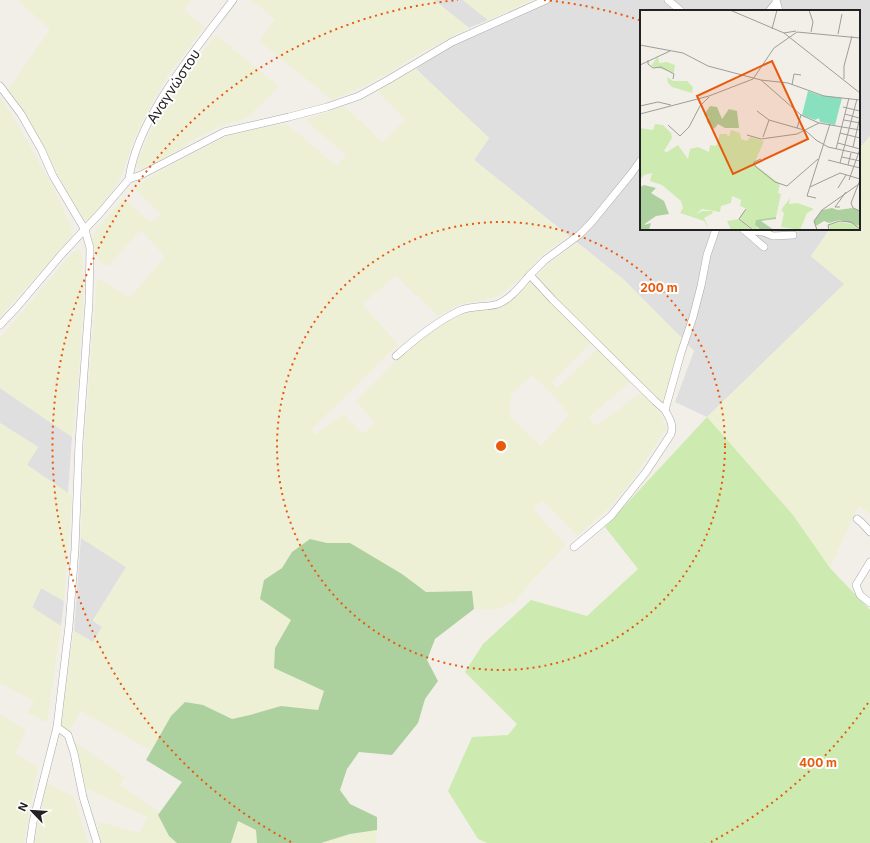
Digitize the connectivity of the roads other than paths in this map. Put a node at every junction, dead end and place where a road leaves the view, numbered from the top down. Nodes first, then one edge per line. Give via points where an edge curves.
1 (233, 0) edge
2 (546, 0) edge
3 (668, 0) edge
4 (776, 1) edge
5 (680, 10) edge
6 (770, 10) edge
7 (0, 86) edge
8 (640, 161) edge
9 (129, 179) junction
10 (85, 230) junction
11 (716, 230) edge
12 (745, 230) edge
13 (750, 230) edge
14 (793, 235) dead end
15 (764, 247) dead end
16 (530, 275) junction
17 (0, 325) edge
18 (396, 356) dead end
19 (665, 410) junction
20 (857, 519) dead end
21 (870, 532) edge
22 (574, 547) dead end
23 (870, 562) edge
24 (870, 603) edge
25 (57, 727) junction
26 (30, 843) edge
27 (97, 843) edge

1 - 9 street, Αναγνώστου via 180,71 147,124 131,166
2 - 9 street via 452,42 359,96 327,107 224,132
3 - 5 street
4 - 6 street
7 - 10 street via 21,114
8 - 16 street via 591,223
9 - 10 street
10 - 17 street
10 - 25 street via 90,248 76,533 69,626
11 - 19 street
12 - 15 street
13 - 14 street via 773,236
16 - 18 street via 498,304 473,306 458,312 437,323
16 - 19 street
19 - 22 street via 673,428 668,440 611,516
20 - 21 street
23 - 24 street via 856,585 860,595
25 - 26 street
25 - 27 street via 66,733 70,741

